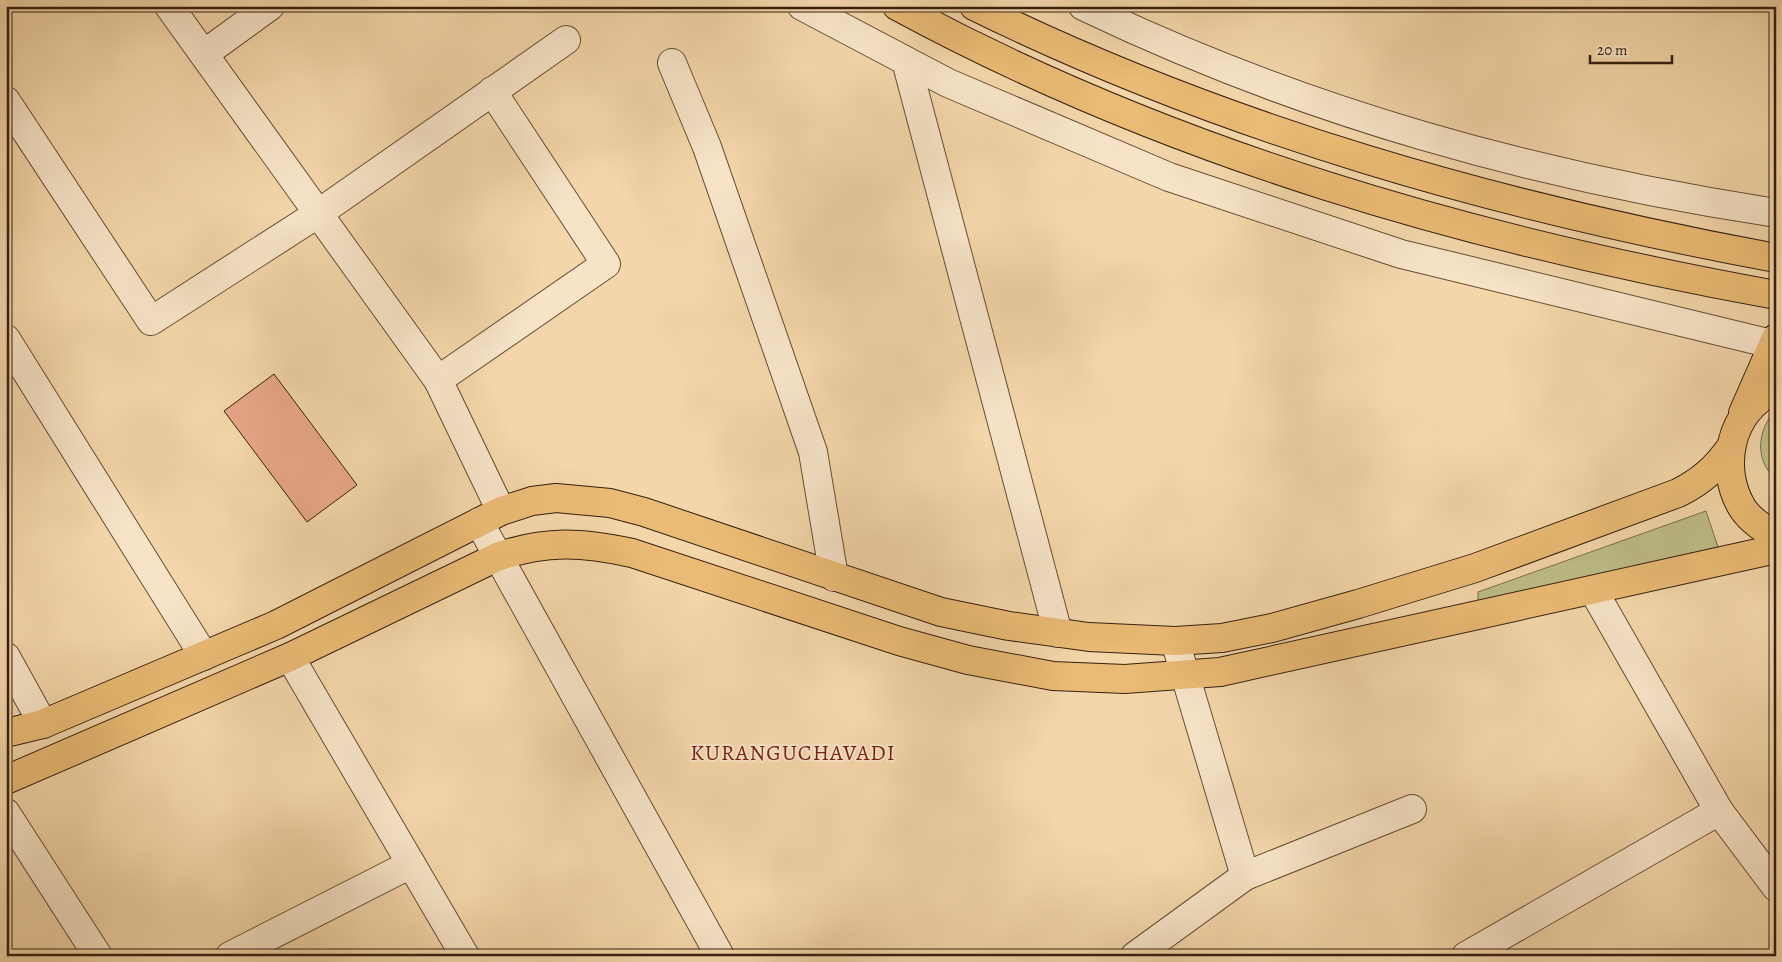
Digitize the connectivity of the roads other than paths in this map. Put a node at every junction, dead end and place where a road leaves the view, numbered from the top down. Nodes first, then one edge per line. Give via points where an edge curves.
1 (170, 6) edge
2 (270, 6) edge
3 (802, 6) edge
4 (897, 6) edge
5 (974, 6) edge
6 (1083, 6) edge
7 (566, 40) dead end
8 (204, 54) junction
9 (906, 61) junction
10 (672, 63) dead end
11 (492, 91) junction
12 (6, 101) edge
13 (319, 213) junction
14 (1776, 213) edge
15 (1776, 258) edge
16 (1776, 295) edge
17 (6, 339) edge
18 (1775, 342) edge
19 (438, 380) junction
20 (1776, 390) edge
21 (1734, 436) junction
22 (490, 517) junction
23 (1776, 536) edge
24 (1776, 549) edge
25 (497, 557) junction
26 (834, 577) junction
27 (1593, 590) junction
28 (1058, 633) junction
29 (1175, 641) junction
30 (204, 656) junction
31 (6, 657) edge
32 (290, 657) junction
33 (1187, 675) junction
34 (43, 724) junction
35 (6, 733) edge
36 (6, 739) edge
37 (6, 780) edge
38 (1412, 809) dead end
39 (1719, 811) junction
40 (6, 813) edge
41 (411, 864) junction
42 (1245, 876) junction
43 (1776, 887) edge
44 (98, 956) edge
45 (230, 956) edge
46 (465, 956) edge
47 (720, 956) edge
48 (1135, 956) edge
49 (1466, 956) edge

1 - 8 street
2 - 8 street
3 - 9 street
4 - 16 main road via 1056,83 1184,137 1292,176 1402,210 1530,243 1688,279
5 - 15 main road via 1101,62 1269,129 1524,204 1689,242
6 - 14 street via 1238,74 1372,122 1502,159 1678,198
7 - 11 street
8 - 13 street
9 - 18 street via 948,84 1169,176 1401,254
9 - 28 street
10 - 26 street via 707,147 813,452
11 - 13 street
11 - 19 street via 606,264
12 - 13 street via 151,321
13 - 19 street
17 - 30 street
18 - 21 main road
19 - 22 street
20 - 21 main road via 1753,406
21 - 23 main road via 1729,469 1734,491 1744,510
21 - 29 main road via 1718,466 1678,493 1475,568 1272,628 1222,638
22 - 25 street
22 - 26 main road via 532,501 556,498 610,503
22 - 30 main road via 276,625
24 - 27 main road
25 - 32 main road
25 - 33 main road via 524,547 557,543 595,545 632,553 968,660 1053,676 1125,679
25 - 47 street
26 - 28 main road via 941,612
27 - 33 main road via 1220,672
27 - 39 street
28 - 29 main road
29 - 33 street
30 - 34 main road
31 - 34 street
32 - 37 main road
32 - 41 street
33 - 42 street
34 - 35 main road
34 - 36 main road
38 - 42 street
39 - 43 street
39 - 49 street
40 - 44 street
41 - 45 street
41 - 46 street
42 - 48 street

